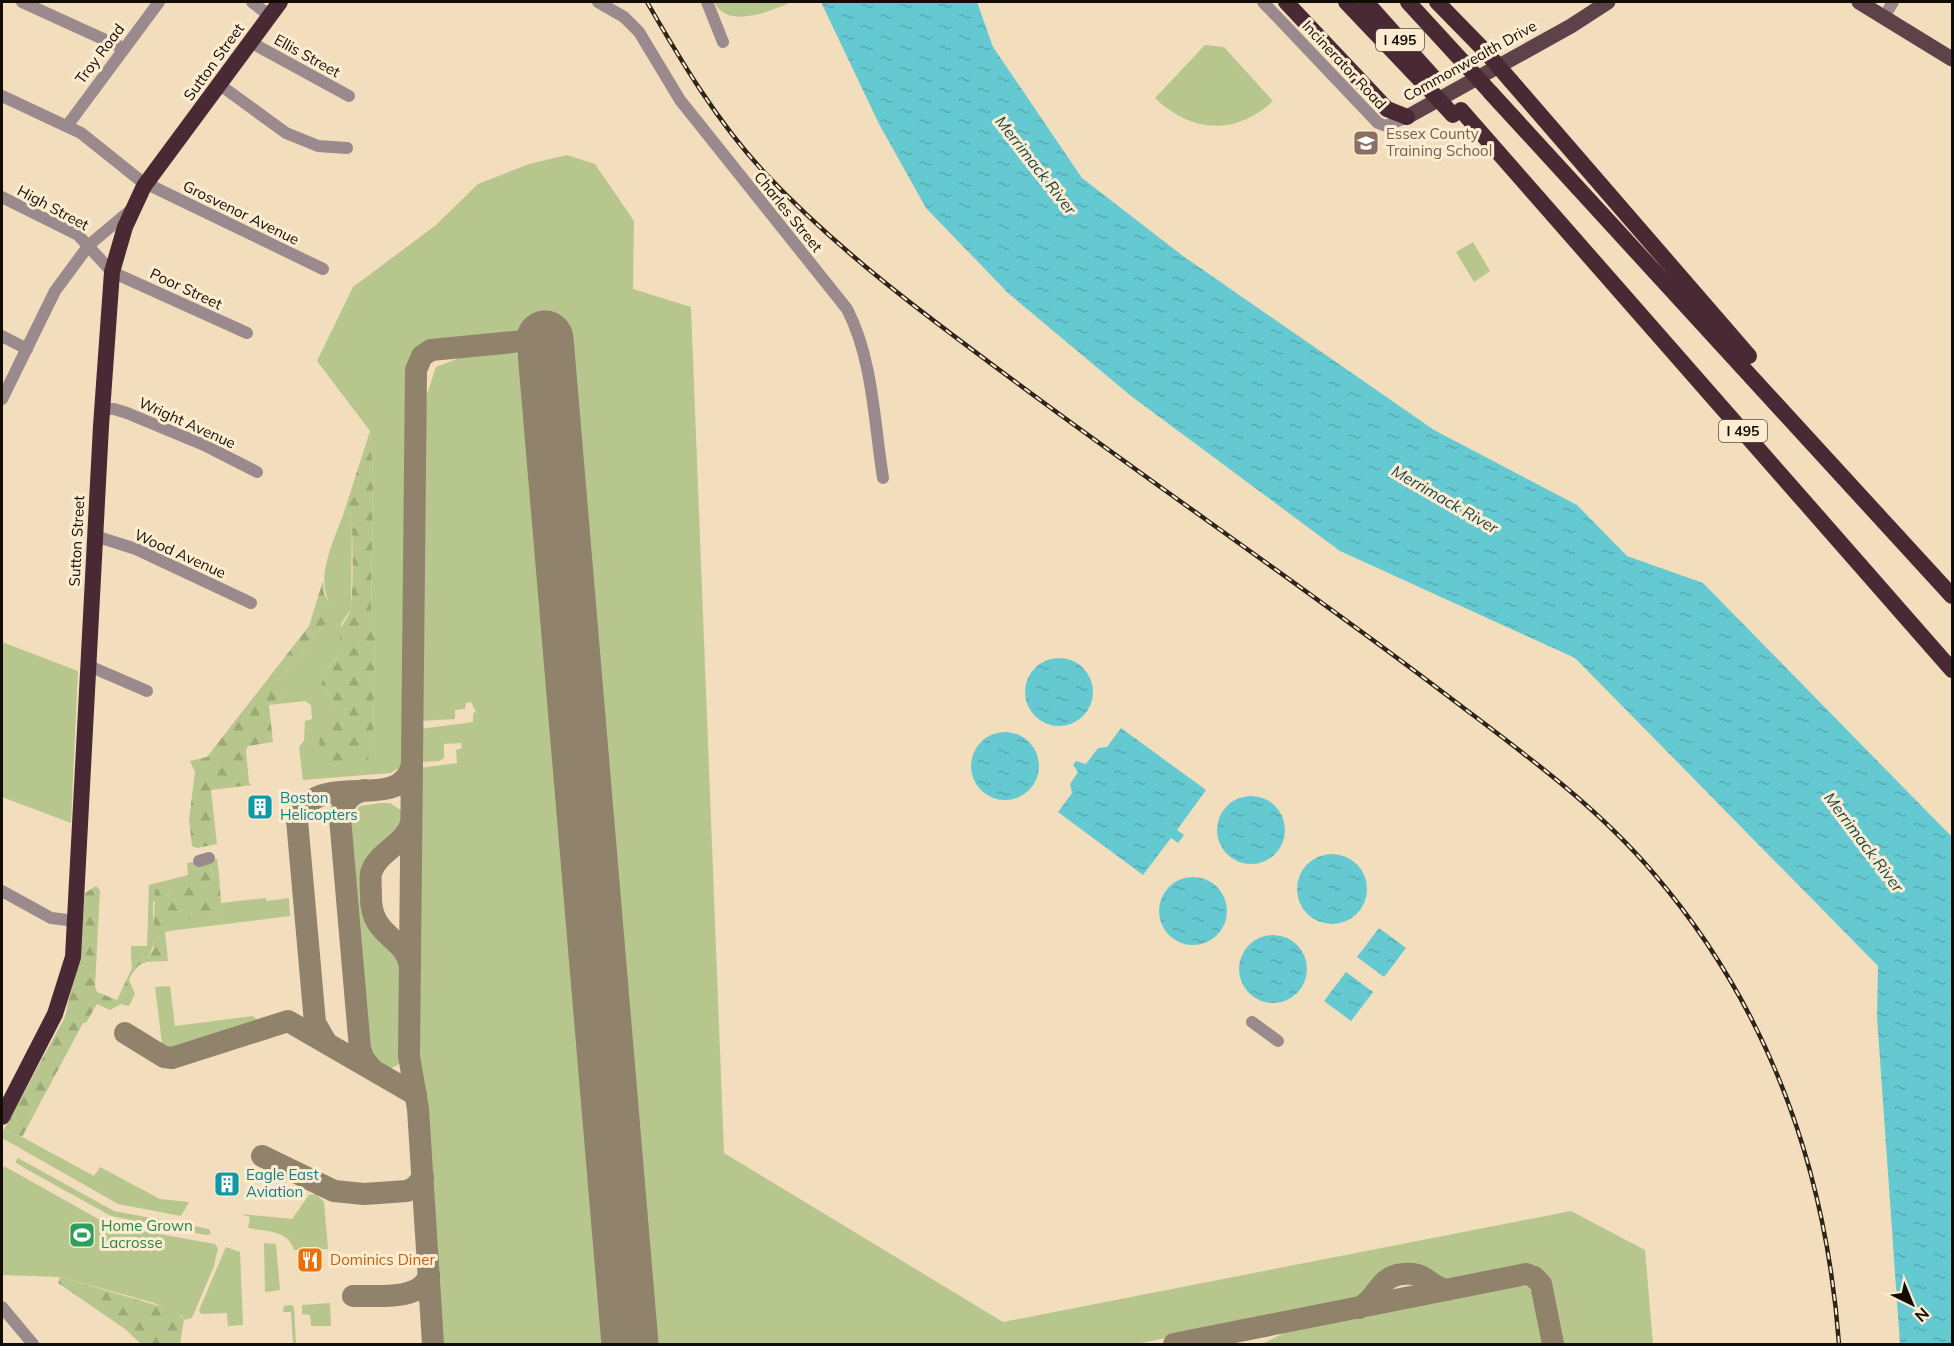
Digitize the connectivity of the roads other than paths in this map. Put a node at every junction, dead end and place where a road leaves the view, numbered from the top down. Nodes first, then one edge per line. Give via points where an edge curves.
1 (22, 2) edge
2 (159, 2) edge
3 (252, 2) edge
4 (280, 2) edge
5 (598, 2) edge
6 (707, 2) edge
7 (1263, 2) edge
8 (1286, 2) edge
9 (1301, 2) edge
10 (1346, 2) edge
11 (1366, 2) edge
12 (1408, 2) edge
13 (1437, 2) edge
14 (1446, 2) edge
15 (1608, 2) edge
16 (1859, 2) edge
17 (1893, 2) edge
18 (270, 16) junction
19 (1884, 17) junction
20 (250, 42) junction
21 (723, 42) dead end
22 (123, 48) junction
23 (1485, 51) junction
24 (1953, 59) edge
25 (1430, 82) junction
26 (220, 85) junction
27 (2, 96) edge
28 (349, 96) dead end
29 (1407, 117) junction
30 (1378, 123) joint
31 (68, 126) junction
32 (347, 148) dead end
33 (146, 183) junction
34 (2, 197) edge
35 (133, 208) junction
36 (89, 245) junction
37 (322, 269) dead end
38 (112, 272) junction
39 (247, 333) dead end
40 (2, 336) edge
41 (27, 349) junction
42 (2, 399) edge
43 (102, 409) junction
44 (1823, 452) junction
45 (257, 472) dead end
46 (883, 478) dead end
47 (95, 536) junction
48 (1953, 596) edge
49 (251, 603) dead end
50 (89, 666) junction
51 (1953, 670) edge
52 (147, 691) dead end
53 (2, 891) edge
54 (76, 921) junction
55 (1252, 1022) dead end
56 (1278, 1041) dead end
57 (2, 1117) edge
58 (2, 1307) edge
59 (33, 1344) edge

1 - 22 street
2 - 22 street, Troy Road
3 - 18 street
4 - 18 highway, Sutton Street
5 - 46 street, Charles Street via 624,17 639,32 687,109 847,309 862,345
6 - 21 street
7 - 30 street, Incinerator Road
8 - 29 highway via 1387,109
9 - 29 highway
10 - 25 highway
11 - 25 highway, I 495
12 - 44 highway, I 495, bridge
13 - 23 highway
14 - 23 highway
15 - 29 main road, Commonwealth Drive
16 - 19 main road
17 - 19 street
18 - 20 highway, Sutton Street
19 - 24 main road
20 - 26 highway, Sutton Street
20 - 28 street, Ellis Street
22 - 31 street, Troy Road
23 - 44 highway, bridge via 1756,365
25 - 51 highway, I 495 via 1533,193
26 - 32 street via 286,133 318,146
26 - 33 highway, Sutton Street
27 - 31 street, Grosvenor Avenue
29 - 30 street, Commonwealth Drive via 1386,126
31 - 33 street, Grosvenor Avenue
33 - 35 highway, Sutton Street
33 - 37 street, Grosvenor Avenue
34 - 36 street, High Street via 78,235
35 - 36 street
35 - 38 highway, Sutton Street
36 - 38 street, High Street
36 - 41 street via 55,291
38 - 39 street, Poor Street
38 - 43 highway, Sutton Street
40 - 41 street
41 - 42 street
43 - 45 street, Wright Avenue via 127,413
43 - 47 highway, Sutton Street
44 - 48 highway, I 495
47 - 49 street, Wood Avenue via 136,549
47 - 50 highway, Sutton Street
50 - 52 street
50 - 54 highway, Sutton Street
53 - 54 street via 51,918
54 - 57 highway, Sutton Street via 73,957 55,1014
55 - 56 street
58 - 59 street

